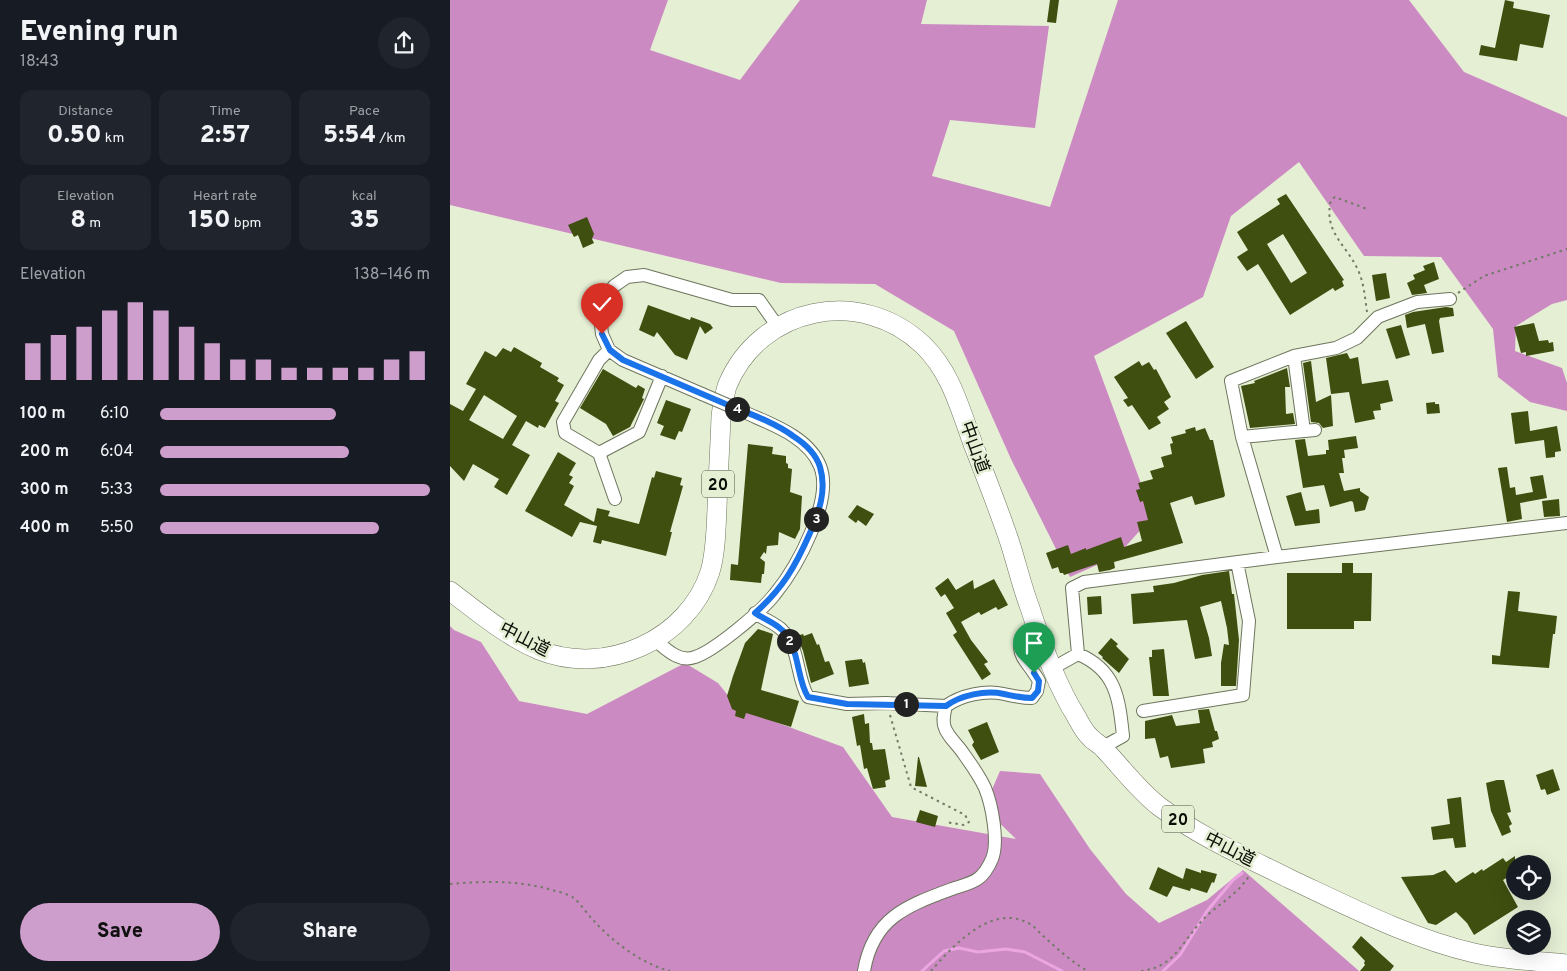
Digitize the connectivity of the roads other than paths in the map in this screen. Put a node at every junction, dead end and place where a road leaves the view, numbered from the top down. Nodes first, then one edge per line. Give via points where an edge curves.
1 (1450, 298) road end
2 (778, 327) junction
3 (610, 350) junction
4 (1294, 356) junction
5 (662, 376) junction
6 (1242, 437) junction
7 (599, 453) junction
8 (615, 499) dead end
9 (1567, 523) edge
10 (1277, 557) junction
11 (1237, 562) junction
12 (450, 591) edge
13 (755, 613) junction
14 (1036, 626) junction
15 (655, 640) junction
16 (1078, 654) junction
17 (1053, 668) junction
18 (946, 706) junction
19 (1143, 710) dead end
20 (1103, 747) junction
21 (1567, 964) edge
22 (864, 971) edge

1 - 4 street via 1417,302 1378,317 1357,338 1336,348
2 - 3 street via 758,300 732,300 644,275 627,277 614,286 600,316 602,334
2 - 14 highway, 中山道 / 20 via 813,312 863,313 900,328 929,352 943,370 958,400 1010,542
2 - 15 highway, 中山道 / 20 via 746,354 724,398 716,538 709,573 692,606
3 - 5 street via 623,360
3 - 7 street via 599,360 563,422 566,433
4 - 6 street via 1231,381
4 - 6 street via 1310,430
5 - 7 street via 639,432
5 - 13 street, bridge via 792,435 810,450 820,466 824,487 817,516 793,569 775,595
6 - 10 street
7 - 8 street
9 - 10 street
10 - 11 street
11 - 16 street via 1084,582 1072,588
11 - 19 street via 1249,620 1243,695
12 - 15 highway, 中山道 / 20 via 512,636 553,655 601,658 621,654
13 - 15 street via 719,643 694,658 676,656
13 - 18 street via 783,631 808,697 847,704
14 - 17 highway, 中山道 / 20
14 - 18 street via 1023,637 1020,646 1022,658 1039,681 1038,691 1032,698 986,693 955,699
16 - 17 street
16 - 20 street via 1092,660 1107,674 1115,689 1123,736
17 - 20 highway, 中山道 / 20 via 1062,693 1080,723
18 - 22 street via 945,730 986,790 996,844 992,859 981,876 971,884 918,902 887,921 873,940
20 - 21 highway, 中山道 / 20 via 1125,774 1159,806 1208,838 1257,863 1392,926 1430,940 1475,953

